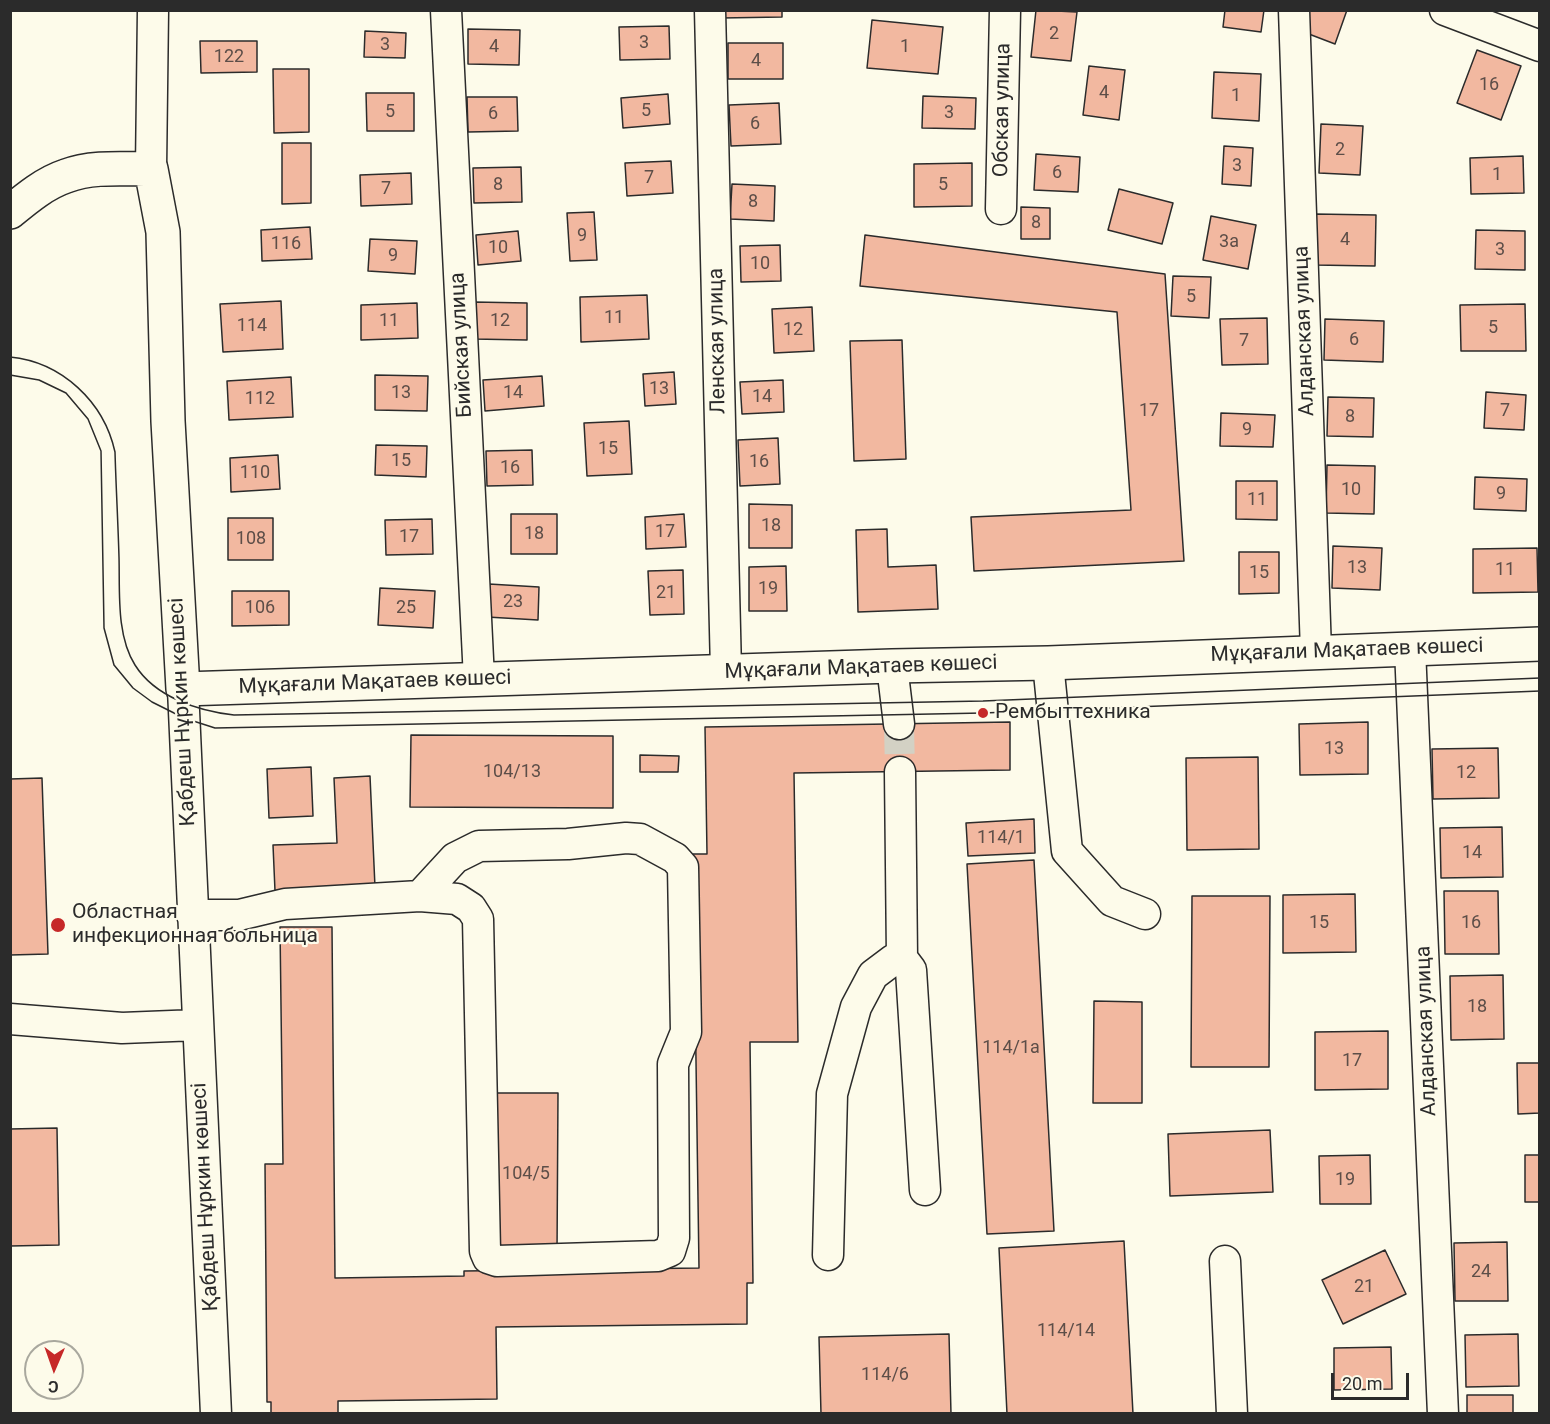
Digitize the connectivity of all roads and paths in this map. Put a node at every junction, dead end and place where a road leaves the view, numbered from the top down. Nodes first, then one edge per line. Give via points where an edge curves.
1 (153, 10) edge
2 (446, 10) edge
3 (710, 10) edge
4 (1005, 10) edge
5 (1294, 10) edge
6 (1445, 10) edge
7 (1539, 46) edge
8 (151, 168) junction
9 (1001, 209) dead end
10 (10, 212) edge
11 (1539, 644) edge
12 (1410, 649) junction
13 (1316, 652) junction
14 (1048, 663) junction
15 (892, 666) junction
16 (726, 671) junction
17 (479, 679) junction
18 (183, 689) junction
19 (899, 724) tunnel mouth
20 (900, 772) tunnel mouth
21 (420, 896) junction
22 (1145, 914) dead end
23 (192, 915) junction
24 (902, 958) junction
25 (10, 1019) edge
26 (197, 1025) junction
27 (925, 1190) dead end
28 (828, 1254) dead end
29 (1225, 1260) dead end
30 (216, 1413) edge
31 (1232, 1413) edge
32 (1443, 1413) edge

1 - 8 street, Қабдеш Нұркин көшесі
2 - 17 street, Бийская улица
3 - 16 street, Ленская улица
4 - 9 street, Обская улица
5 - 13 street, Алданская улица
6 - 7 street
8 - 10 main road via 95,170 65,176 33,193
8 - 18 main road, Қабдеш Нұркин көшесі via 163,232 168,421
11 - 12 main road, Мұқағали Мақатаев көшесі
12 - 13 main road, Мұқағали Мақатаев көшесі
12 - 32 street, Алданская улица
13 - 14 main road, Мұқағали Мақатаев көшесі
14 - 15 main road, Мұқағали Мақатаев көшесі
14 - 22 street via 1067,851 1112,901
15 - 16 main road, Мұқағали Мақатаев көшесі
15 - 19 street
16 - 17 main road, Мұқағали Мақатаев көшесі
17 - 18 main road, Мұқағали Мақатаев көшесі
18 - 23 street, Қабдеш Нұркин көшесі
20 - 24 street
21 - 21 street via 454,858 479,846 640,839 675,858 683,867 686,1032 673,1064 674,1238 670,1251 658,1256 497,1261 488,1258 478,919 471,908 457,899
21 - 23 street via 285,904 239,915
23 - 26 street, Қабдеш Нұркин көшесі
24 - 27 street via 911,970
24 - 28 street via 892,960 873,975 856,1007 832,1094
25 - 26 street via 122,1028
26 - 30 street, Қабдеш Нұркин көшесі
29 - 31 street

